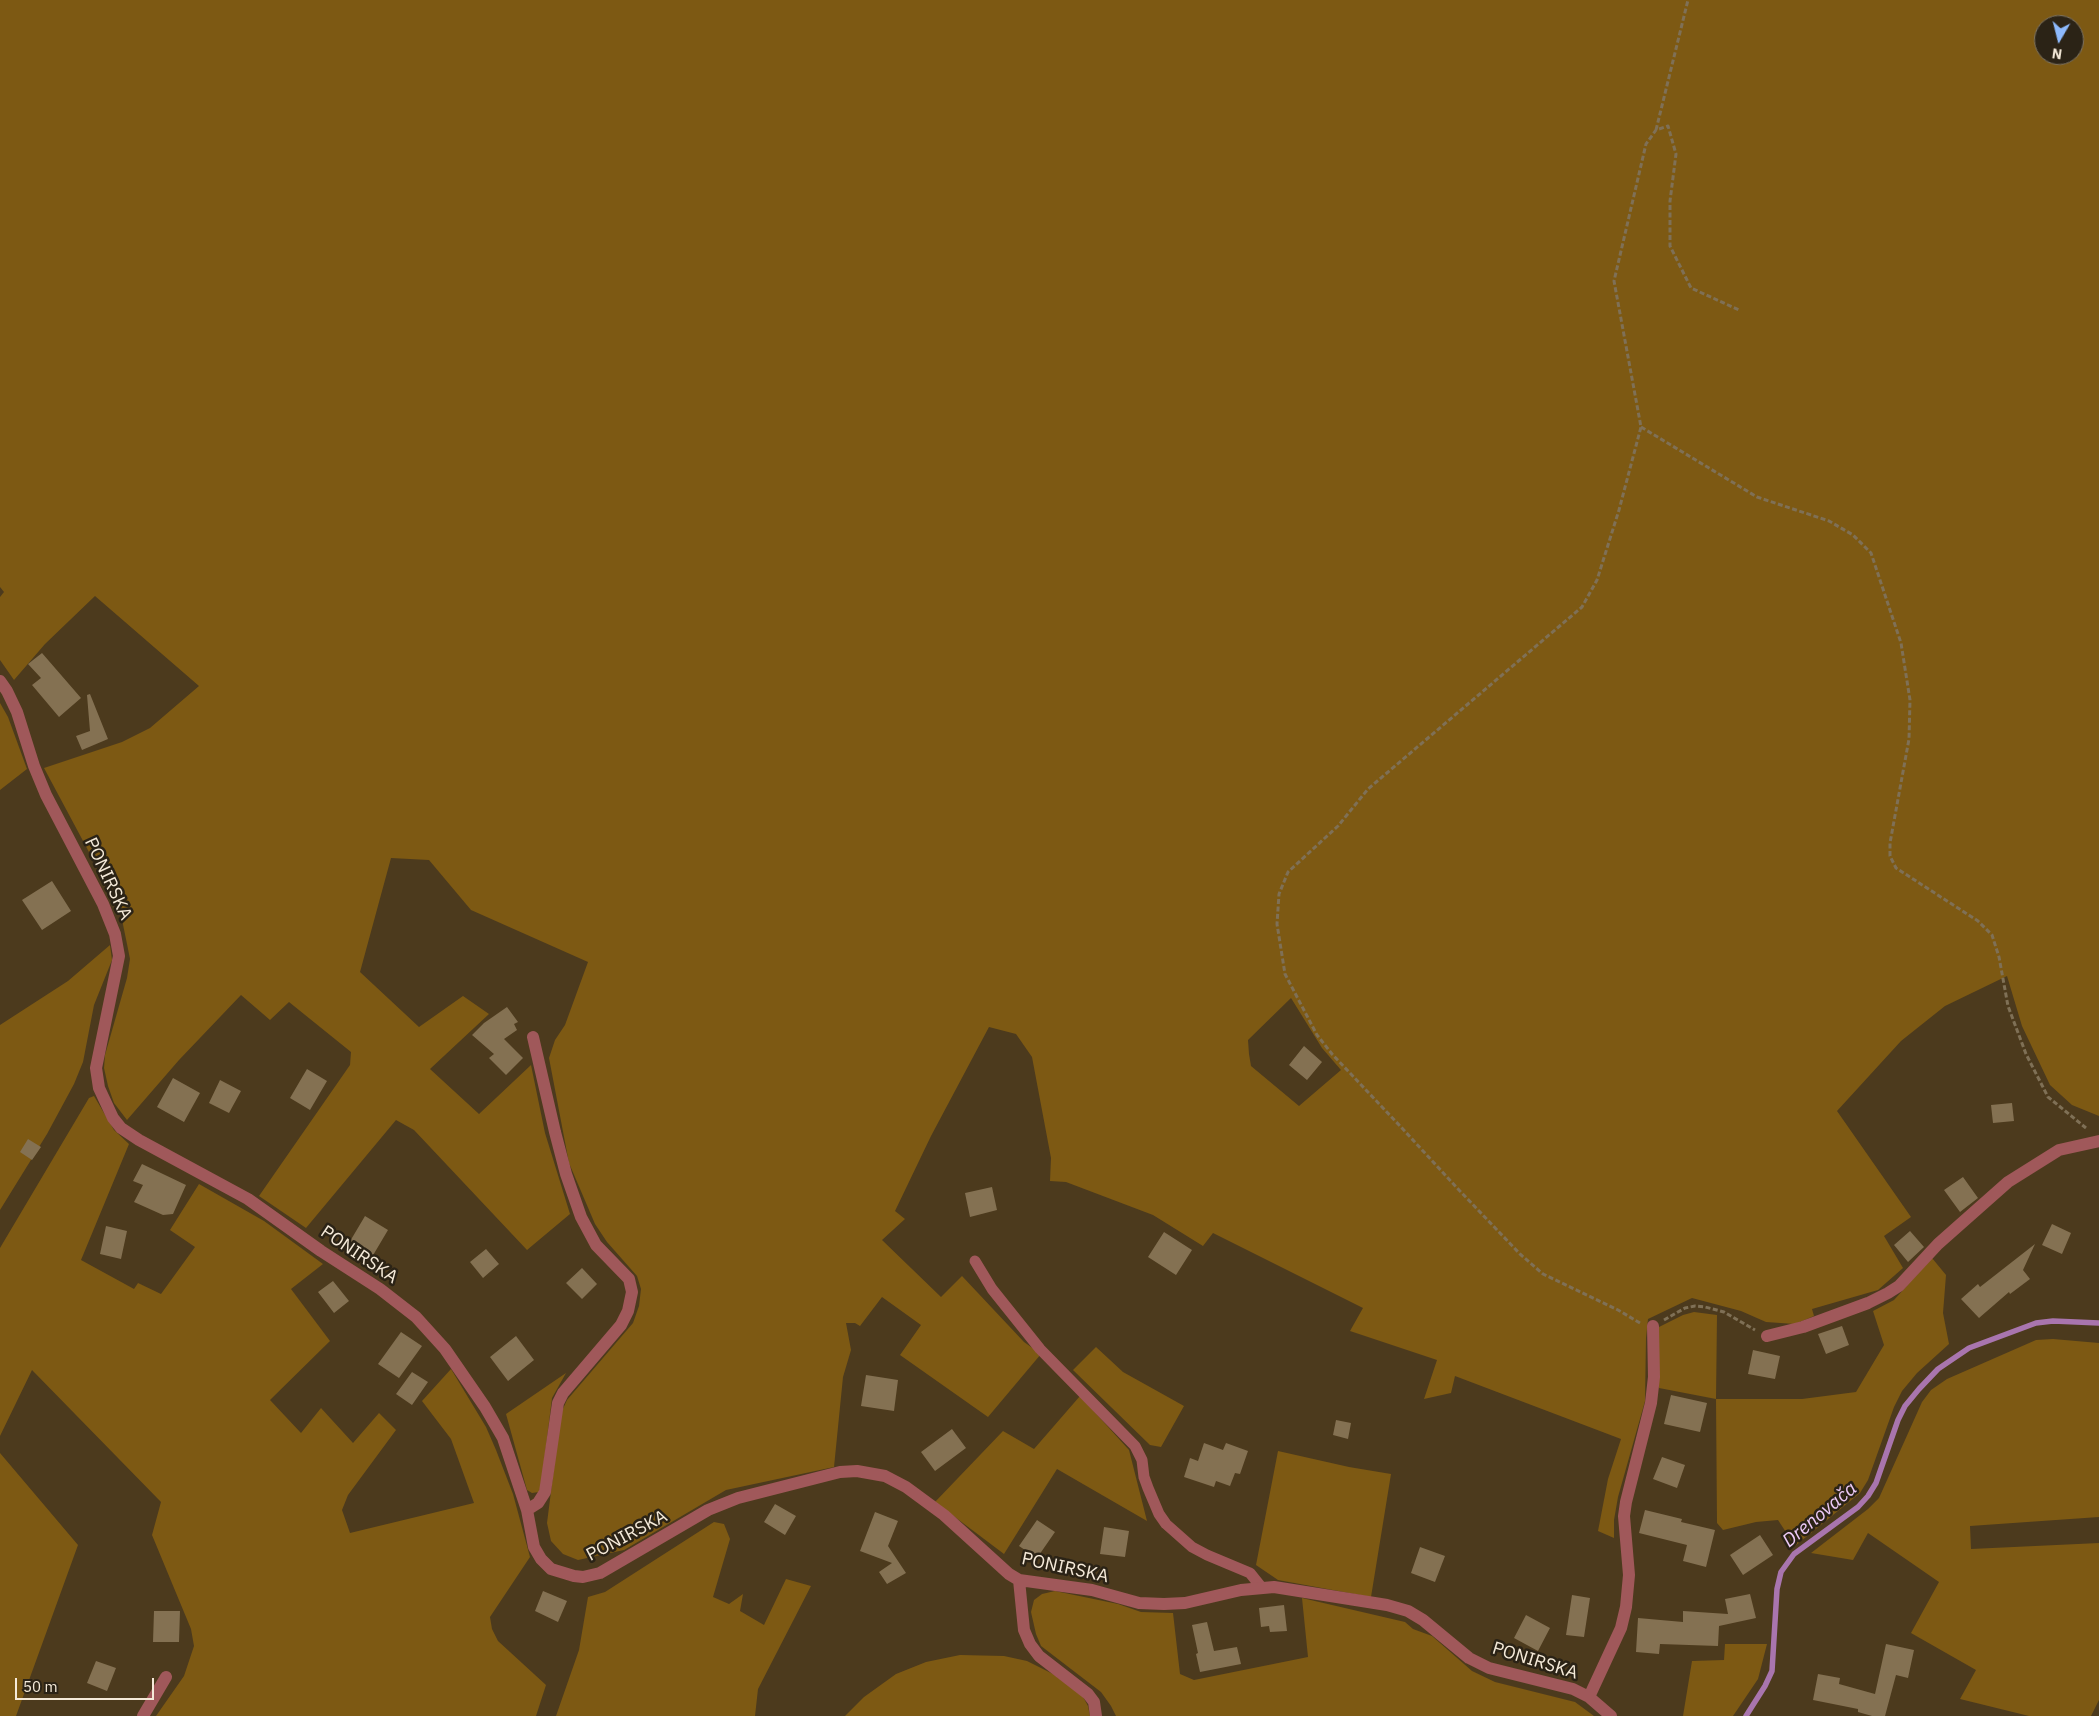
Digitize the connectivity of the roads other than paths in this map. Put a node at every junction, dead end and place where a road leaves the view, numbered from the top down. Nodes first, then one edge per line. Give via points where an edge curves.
1 (0, 682) edge
2 (533, 1037) dead end
3 (2096, 1137) edge
4 (975, 1261) dead end
5 (1653, 1326) road end
6 (1767, 1336) road end
7 (526, 1510) junction
8 (1019, 1580) junction
9 (1262, 1588) junction
10 (166, 1677) dead end
11 (1589, 1697) junction
12 (142, 1716) edge
13 (1096, 1716) edge
14 (1611, 1716) edge

1 - 7 street, PONIRSKA via 17,712 46,795 104,904 115,934 119,956 96,1068 99,1088 113,1118 138,1140 248,1199 416,1317 445,1349 504,1438
2 - 7 street via 566,1174 581,1217 596,1245 628,1279 632,1292 621,1325 561,1398 555,1416 545,1492 538,1503
3 - 6 street via 2059,1150 2008,1182 1888,1293 1803,1327
4 - 9 lane via 992,1290 1040,1349 1135,1446 1142,1460 1148,1488 1166,1524 1192,1547 1250,1573
5 - 11 street via 1651,1403 1624,1516 1629,1575 1626,1607 1621,1628
7 - 8 street, PONIRSKA via 534,1547 541,1559 551,1569 583,1577 600,1573 708,1510 738,1498 840,1472 864,1472 885,1476 906,1487 944,1515
8 - 9 street, PONIRSKA via 1092,1590 1139,1603 1164,1604
8 - 13 street via 1024,1630 1030,1644 1039,1656 1088,1694 1094,1702
9 - 11 street, PONIRSKA via 1274,1587 1399,1607 1423,1620 1469,1658 1489,1668 1573,1689
10 - 12 street
11 - 14 street, PONIRSKA

